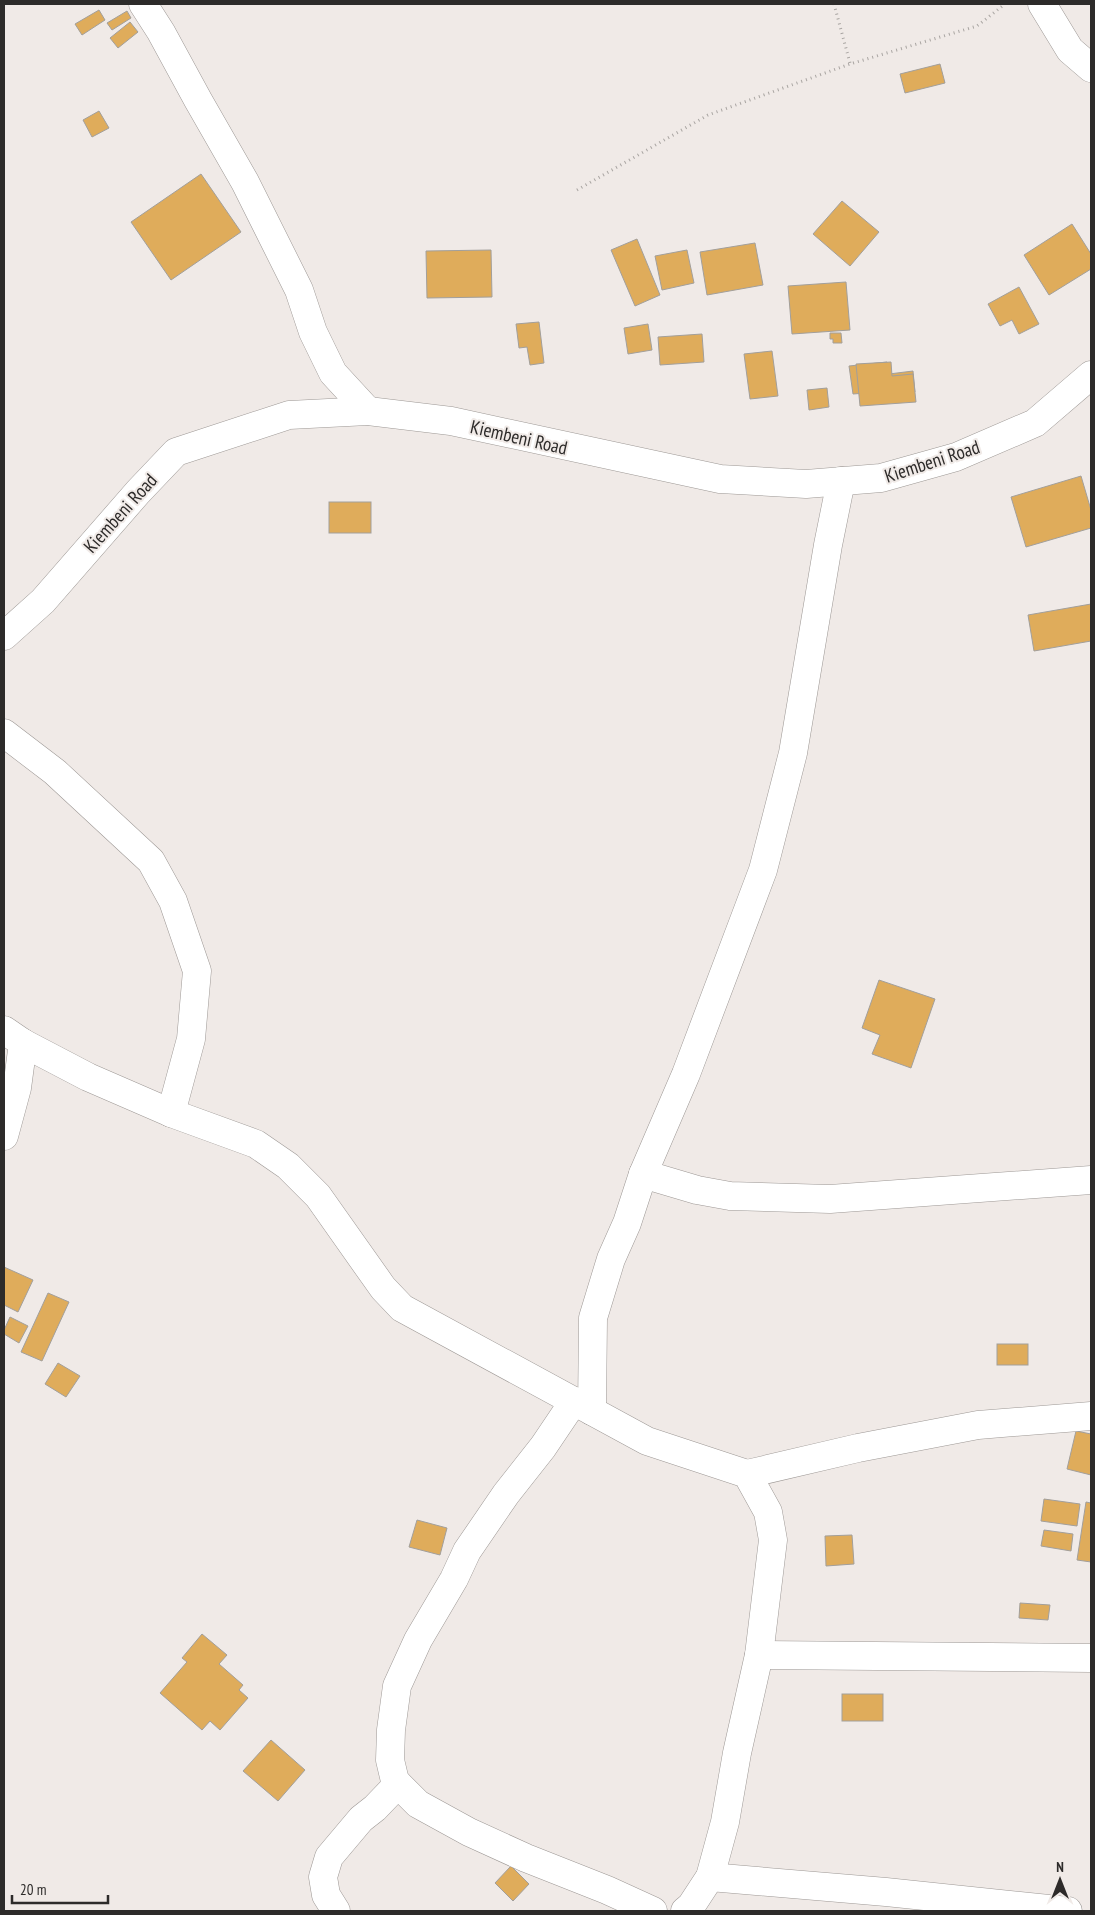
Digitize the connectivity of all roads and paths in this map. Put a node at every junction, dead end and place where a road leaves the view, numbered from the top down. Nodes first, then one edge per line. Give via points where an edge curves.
1 (143, 4) edge
2 (834, 4) edge
3 (1005, 4) edge
4 (1042, 4) edge
5 (850, 64) junction
6 (1091, 68) edge
7 (577, 190) dead end
8 (1091, 375) edge
9 (368, 411) junction
10 (841, 481) junction
11 (4, 636) edge
12 (4, 733) edge
13 (13, 1037) edge
14 (171, 1112) junction
15 (4, 1136) edge
16 (643, 1174) junction
17 (1091, 1180) edge
18 (583, 1406) junction
19 (1091, 1416) edge
20 (747, 1474) junction
21 (759, 1655) junction
22 (1091, 1658) edge
23 (398, 1784) junction
24 (710, 1877) junction
25 (690, 1910) edge
26 (336, 1911) edge
27 (653, 1911) edge
28 (1068, 1911) edge

1 - 9 street via 245,182 299,290 313,332 333,373
2 - 5 path
3 - 5 path via 977,26
4 - 6 street via 1070,50
5 - 7 path via 708,115
8 - 10 street, Kiembeni Road via 1035,423 956,457 881,478
9 - 10 street, Kiembeni Road via 451,421 720,479 806,484
9 - 11 street, Kiembeni Road via 289,415 176,452 44,600
10 - 16 street via 793,753 763,870 686,1074
12 - 14 street via 55,772 151,861 173,901 197,971 191,1039
13 - 14 street via 88,1077
13 - 15 street via 17,1088
14 - 18 street via 256,1144 288,1166 318,1196 383,1288 402,1308
16 - 17 street via 730,1196 830,1199
16 - 18 street via 593,1318
18 - 20 street via 647,1441
18 - 23 street via 543,1447 506,1494 467,1551 418,1640 397,1686 390,1760
19 - 20 street via 978,1425
20 - 21 street via 768,1512 773,1540
21 - 22 street
21 - 24 street via 725,1822
23 - 26 street via 361,1819 329,1857 323,1877 326,1895
23 - 27 street via 418,1804 469,1832
24 - 25 street
24 - 28 street

